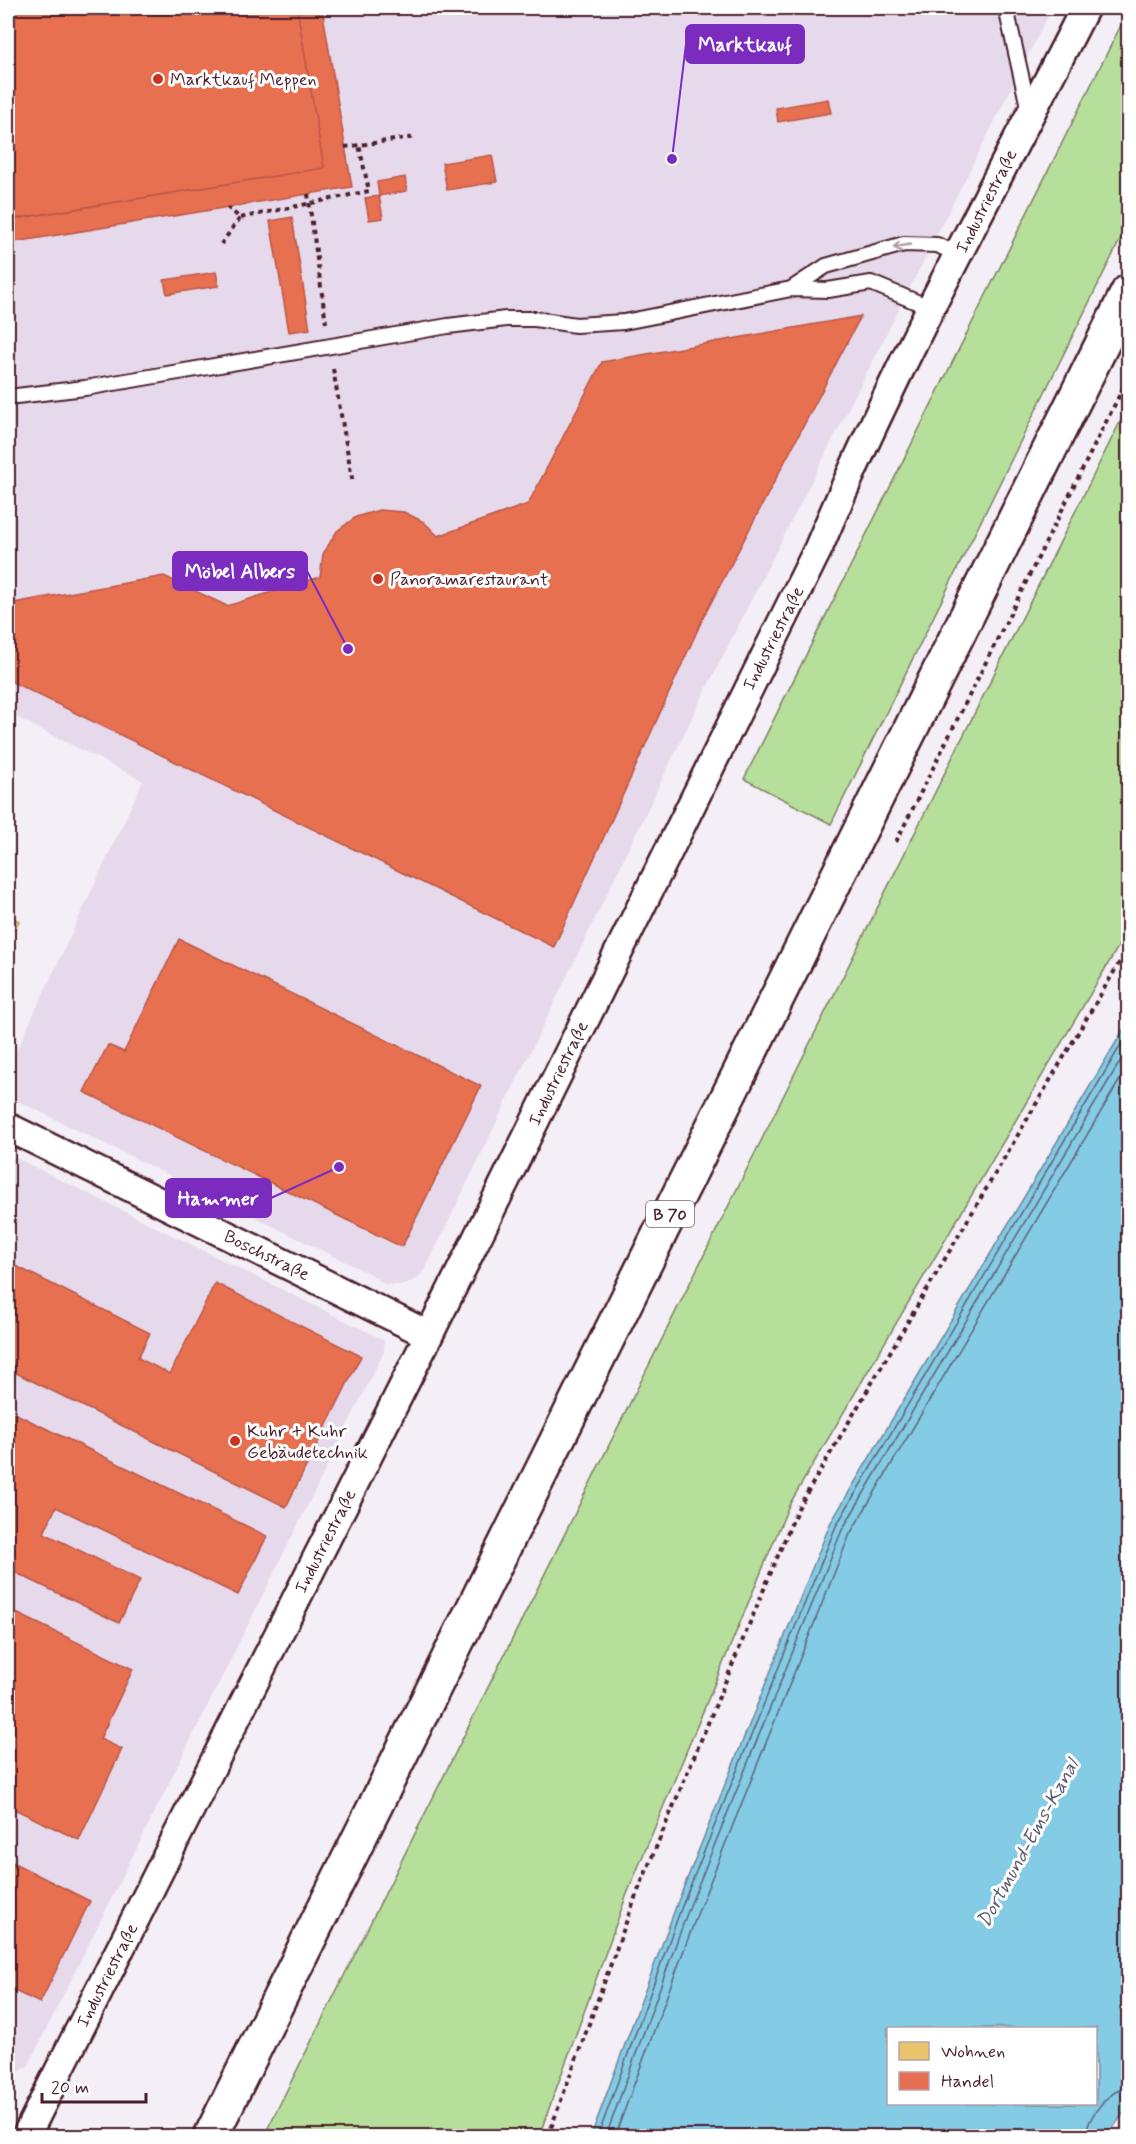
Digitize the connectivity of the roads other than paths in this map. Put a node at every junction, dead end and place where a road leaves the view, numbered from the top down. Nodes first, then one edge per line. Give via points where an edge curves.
1 (1005, 8) edge
2 (1085, 8) edge
3 (1030, 115) junction
4 (958, 254) junction
5 (791, 289) junction
6 (1128, 292) edge
7 (931, 308) junction
8 (8, 397) edge
9 (8, 1127) edge
10 (429, 1335) junction
11 (26, 2136) edge
12 (211, 2136) edge

1 - 3 lane
2 - 3 street, Industriestraße
3 - 4 street, Industriestraße
4 -> 5 lane via 937,244 904,244 826,266
4 - 7 street, Industriestraße
5 - 7 lane via 828,290 872,283
5 - 8 lane via 624,322 576,325 506,319 448,326 85,388
6 - 12 main road, B 70
7 - 10 street, Industriestraße via 854,465 818,549
9 - 10 street, Boschstraße
10 - 11 street, Industriestraße

